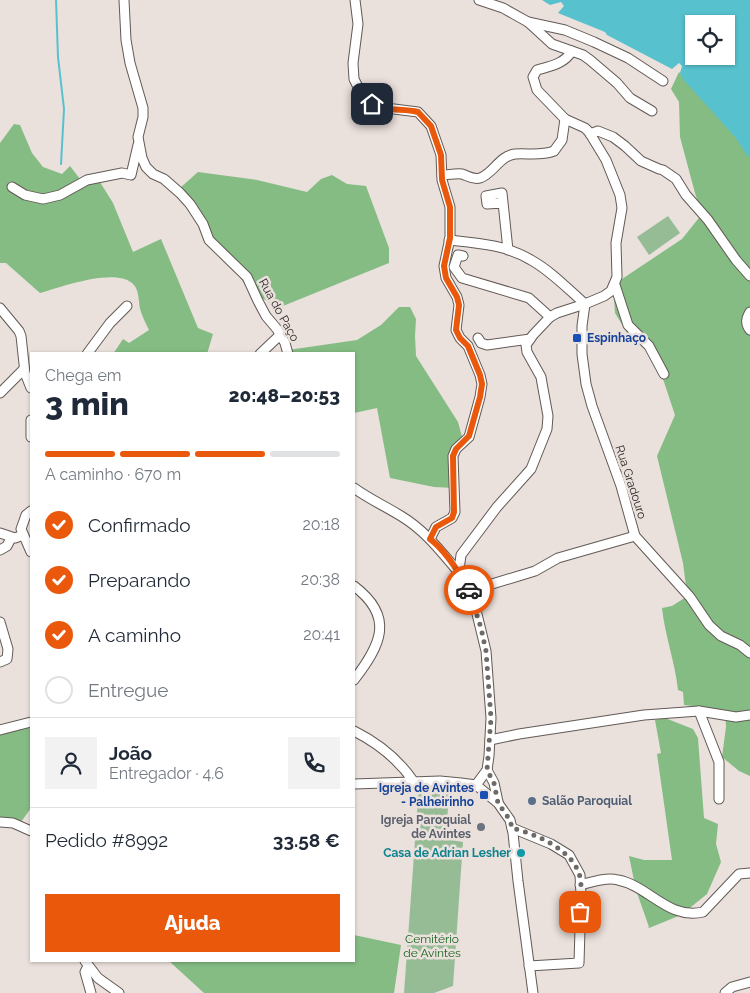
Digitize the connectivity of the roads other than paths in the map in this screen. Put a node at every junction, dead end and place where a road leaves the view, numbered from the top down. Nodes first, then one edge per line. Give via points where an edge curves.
1 (124, 0) edge
2 (356, 0) edge
3 (479, 0) edge
4 (528, 22) junction
5 (572, 51) junction
6 (663, 81) dead end
7 (652, 110) dead end
8 (565, 119) junction
9 (590, 134) junction
10 (139, 142) junction
11 (442, 175) junction
12 (12, 187) dead end
13 (503, 203) dead end
14 (449, 240) junction
15 (508, 250) junction
16 (463, 256) dead end
17 (750, 276) edge
18 (462, 278) junction
19 (615, 285) junction
20 (454, 292) junction
21 (585, 304) junction
22 (127, 306) dead end
23 (0, 308) edge
24 (750, 312) edge
25 (550, 317) junction
26 (750, 330) edge
27 (280, 335) junction
28 (478, 338) dead end
29 (530, 339) junction
30 (89, 352) edge
31 (262, 352) edge
32 (287, 352) edge
33 (24, 369) junction
34 (664, 374) dead end
35 (30, 385) edge
36 (0, 393) edge
37 (355, 489) edge
38 (30, 512) edge
39 (0, 533) edge
40 (24, 534) junction
41 (635, 536) junction
42 (11, 538) junction
43 (430, 539) junction
44 (30, 549) edge
45 (0, 550) edge
46 (461, 576) junction
47 (355, 587) edge
48 (469, 591) junction
49 (0, 622) edge
50 (750, 652) edge
51 (0, 662) edge
52 (355, 679) edge
53 (698, 712) junction
54 (750, 715) edge
55 (30, 722) edge
56 (0, 730) edge
57 (355, 732) edge
58 (490, 740) junction
59 (487, 770) junction
60 (414, 782) junction
61 (355, 784) edge
62 (476, 785) junction
63 (718, 799) dead end
64 (498, 803) junction
65 (0, 822) edge
66 (512, 828) junction
67 (30, 831) edge
68 (750, 873) edge
69 (580, 885) junction
70 (86, 964) edge
71 (529, 966) junction
72 (750, 982) edge
73 (91, 993) edge
74 (119, 993) edge
75 (533, 993) edge
76 (725, 993) edge

1 - 10 street, Rua do Paço via 130,63 143,108
2 - 11 street via 358,24 354,79 368,100 378,107 414,111 423,116 436,138
3 - 4 street via 503,8
4 - 5 street via 552,44
4 - 6 street via 565,30 603,46
5 - 7 street via 590,60 630,98
5 - 8 street via 557,64 537,70 533,77 537,90
8 - 9 street via 585,128
8 - 11 street via 562,140 554,151 506,157 478,178 462,174
9 - 17 street via 598,131 613,137 641,161 676,179
9 - 19 street via 606,160 622,208 616,243
10 - 12 street, Rua do Paço via 131,175 122,173 88,180 60,196 43,199 25,195
10 - 27 street, Rua do Paço via 146,167 190,204 209,240 247,277
11 - 14 street via 450,207
13 - 15 street
14 - 15 street
14 - 20 street via 444,266
15 - 21 street via 543,268
16 - 18 street via 458,255 454,267
18 - 20 street
18 - 25 street via 529,298
19 - 21 street via 604,296
19 - 34 street via 628,325 650,346
20 - 43 street via 459,305 456,330 468,346 482,384 469,436 453,456 452,518 436,527
21 - 25 street
21 - 41 street, Rua Gradouro via 582,354 586,384
22 - 30 street
23 - 33 street via 21,336
24 - 26 street via 746,324
25 - 29 street
27 - 31 street
27 - 32 street, Rua do Paço
28 - 29 street via 487,345
29 - 46 street via 526,345 527,352 541,377 547,429 531,469 461,555
33 - 35 street
33 - 36 street
37 - 43 street via 401,516
38 - 40 street via 22,522
39 - 42 street
40 - 42 street
40 - 44 street
41 - 48 street via 558,558 535,571
41 - 50 street, Rua Gradouro via 690,597 710,625 721,636
42 - 45 street
43 - 46 street
46 - 48 street
47 - 52 street via 374,606 380,624 376,648
48 - 58 street via 486,651
49 - 51 street via 8,649 7,659
53 - 54 street via 736,717
53 - 58 street via 632,717
53 - 63 street via 718,762
55 - 56 street
57 - 60 street via 383,749
58 - 59 street
59 - 62 street
59 - 64 street via 494,783
60 - 61 street
60 - 62 street
62 - 64 street
64 - 66 street
65 - 67 street via 13,823
66 - 69 street via 569,855 580,875
66 - 71 street
68 - 69 street via 739,874 703,912 696,914 685,914 659,903 617,879
69 - 71 street via 579,963
70 - 73 street via 84,972
70 - 74 street via 98,978
71 - 75 street
72 - 76 street

